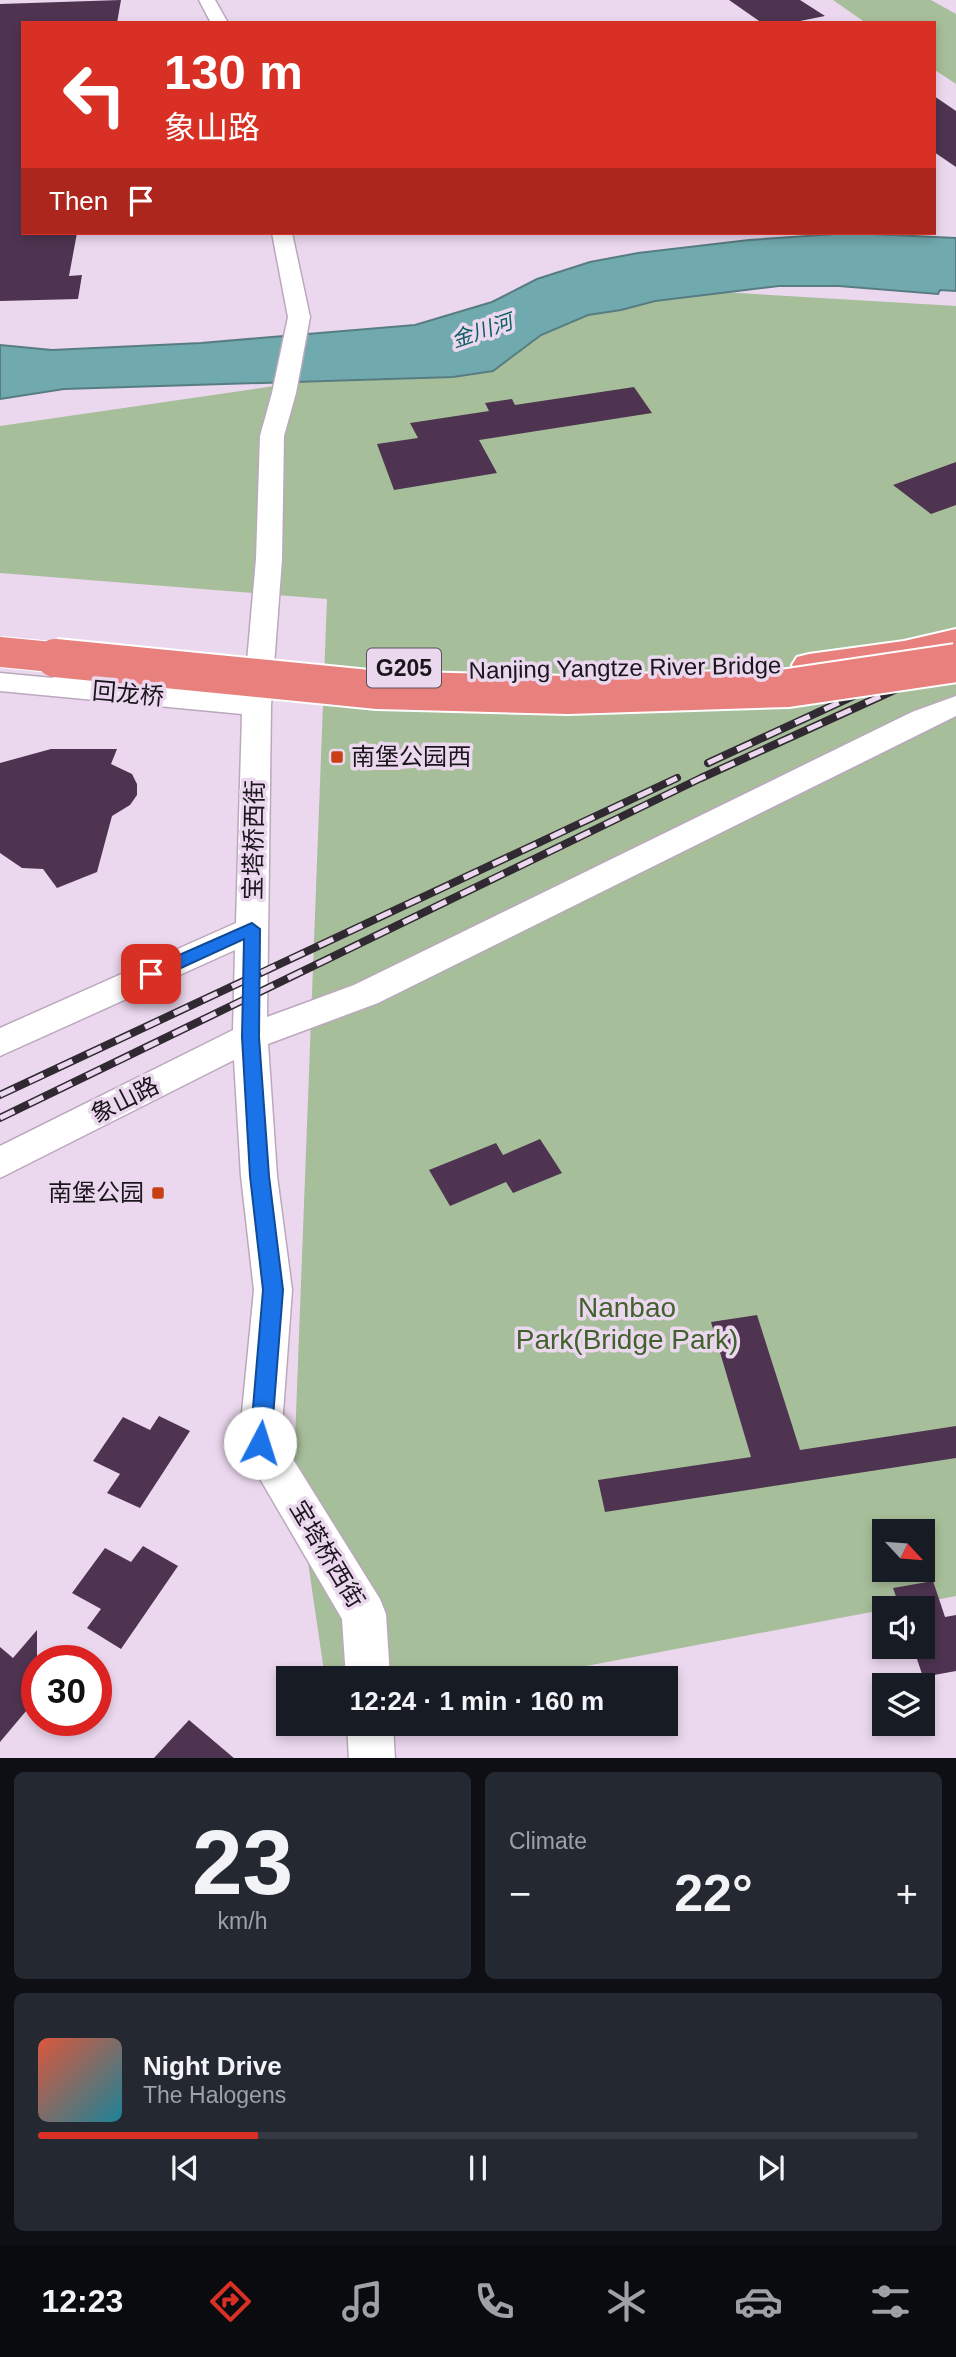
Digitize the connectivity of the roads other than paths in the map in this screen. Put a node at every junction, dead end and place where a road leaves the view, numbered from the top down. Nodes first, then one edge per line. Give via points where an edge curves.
1 (207, 0) edge
2 (219, 21) edge
3 (282, 235) edge
4 (0, 631) edge
5 (956, 639) edge
6 (0, 652) edge
7 (956, 663) edge
8 (0, 682) edge
9 (956, 705) edge
10 (257, 706) junction
11 (252, 929) junction
12 (250, 1037) junction
13 (0, 1043) edge
14 (0, 1163) edge
15 (367, 1666) edge
16 (371, 1736) edge
17 (372, 1758) edge

1 - 2 street
3 - 10 street, 宝塔桥西街 via 299,317 272,436 269,559
4 - 5 highway, Nanjing Yangtze River Bridge / G205 via 392,667 536,674 809,665
6 - 7 highway, Nanjing Yangtze River Bridge / G205, bridge via 378,691 569,695 788,688
8 - 10 street, 回龙桥
9 - 12 street, 象山路 via 366,994
10 - 11 street, 宝塔桥西街
11 - 12 street, 宝塔桥西街
11 - 13 street
12 - 14 street, 象山路
12 - 15 street, 宝塔桥西街 via 259,1176 273,1290 260,1443 364,1614
16 - 17 street

